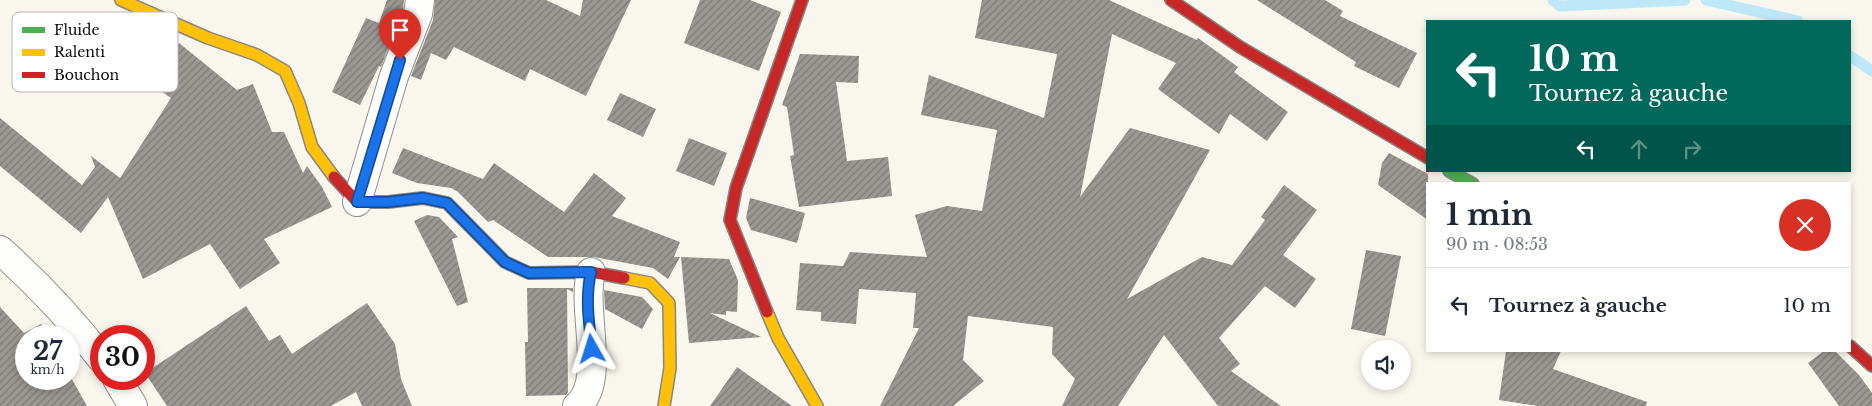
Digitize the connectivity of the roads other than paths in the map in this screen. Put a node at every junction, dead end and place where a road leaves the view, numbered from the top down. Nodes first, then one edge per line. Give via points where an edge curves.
1 (121, 0) edge
2 (420, 0) edge
3 (802, 0) edge
4 (1171, 0) edge
5 (148, 12) edge
6 (178, 25) edge
7 (1426, 157) edge
8 (1451, 172) edge
9 (1469, 182) edge
10 (357, 202) junction
11 (0, 250) edge
12 (591, 272) junction
13 (90, 344) edge
14 (1851, 347) edge
15 (1872, 366) edge
16 (124, 390) edge
17 (133, 406) edge
18 (577, 406) edge
19 (664, 406) edge
20 (817, 406) edge

1 - 5 street
2 - 10 street
3 - 20 street via 736,188 730,220 778,338
4 - 7 street via 1240,47
6 - 10 street via 257,55 285,72 312,147
8 - 9 street
10 - 12 street via 423,198 447,203 505,262 529,273
11 - 13 street via 66,315
12 - 18 street via 588,313 593,372 588,395
12 - 19 street via 650,284 669,303 671,337
14 - 15 street
16 - 17 street

